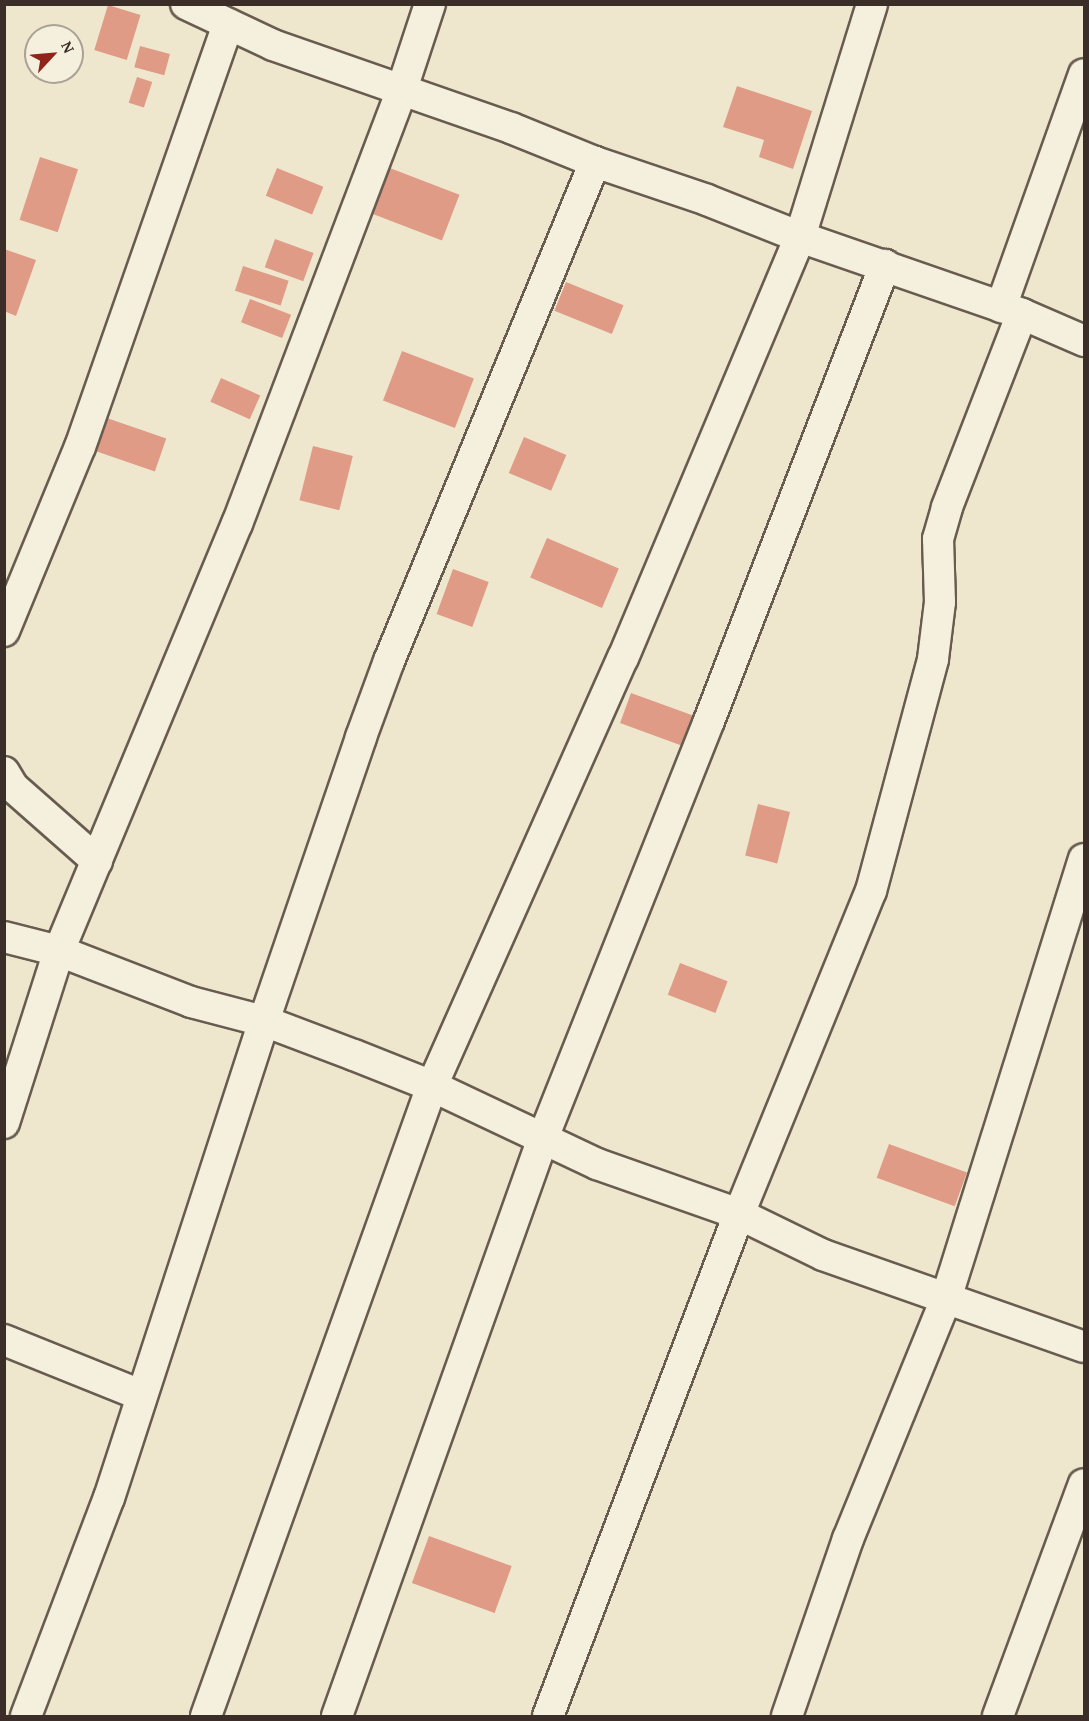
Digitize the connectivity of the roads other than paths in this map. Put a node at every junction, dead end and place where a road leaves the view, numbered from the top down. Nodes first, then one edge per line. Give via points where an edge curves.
1 (430, 4) edge
2 (872, 4) edge
3 (208, 12) edge
4 (1084, 74) edge
5 (401, 92) junction
6 (595, 162) junction
7 (800, 237) junction
8 (885, 265) junction
9 (1011, 311) junction
10 (1084, 341) edge
11 (4, 631) edge
12 (4, 772) edge
13 (1084, 859) edge
14 (97, 861) junction
15 (4, 937) edge
16 (59, 951) junction
17 (264, 1021) junction
18 (432, 1086) junction
19 (4, 1123) edge
20 (543, 1138) junction
21 (739, 1214) junction
22 (946, 1299) junction
23 (4, 1340) edge
24 (1084, 1347) edge
25 (141, 1395) junction
26 (1084, 1484) edge
27 (26, 1716) edge
28 (206, 1716) edge
29 (337, 1716) edge
30 (548, 1716) edge
31 (787, 1716) edge
32 (998, 1716) edge

1 - 5 street
2 - 7 street
3 - 5 street via 273,45
3 - 11 street via 80,447
4 - 9 street
5 - 6 street via 511,128
5 - 14 street via 237,524
6 - 7 street
6 - 17 street via 389,661
7 - 8 street
7 - 18 street via 623,658
8 - 9 street
8 - 20 street
9 - 10 street
9 - 21 street via 938,539 940,602 933,659 871,891
12 - 14 street via 21,794
13 - 22 street
14 - 16 street
15 - 16 street
16 - 17 street via 191,1002
16 - 19 street
17 - 18 street
17 - 25 street
18 - 20 street
18 - 28 street
20 - 21 street via 597,1164
20 - 29 street
21 - 22 street via 823,1255
21 - 30 street
22 - 24 street
22 - 31 street via 848,1539
23 - 25 street
25 - 27 street via 109,1498
26 - 32 street

